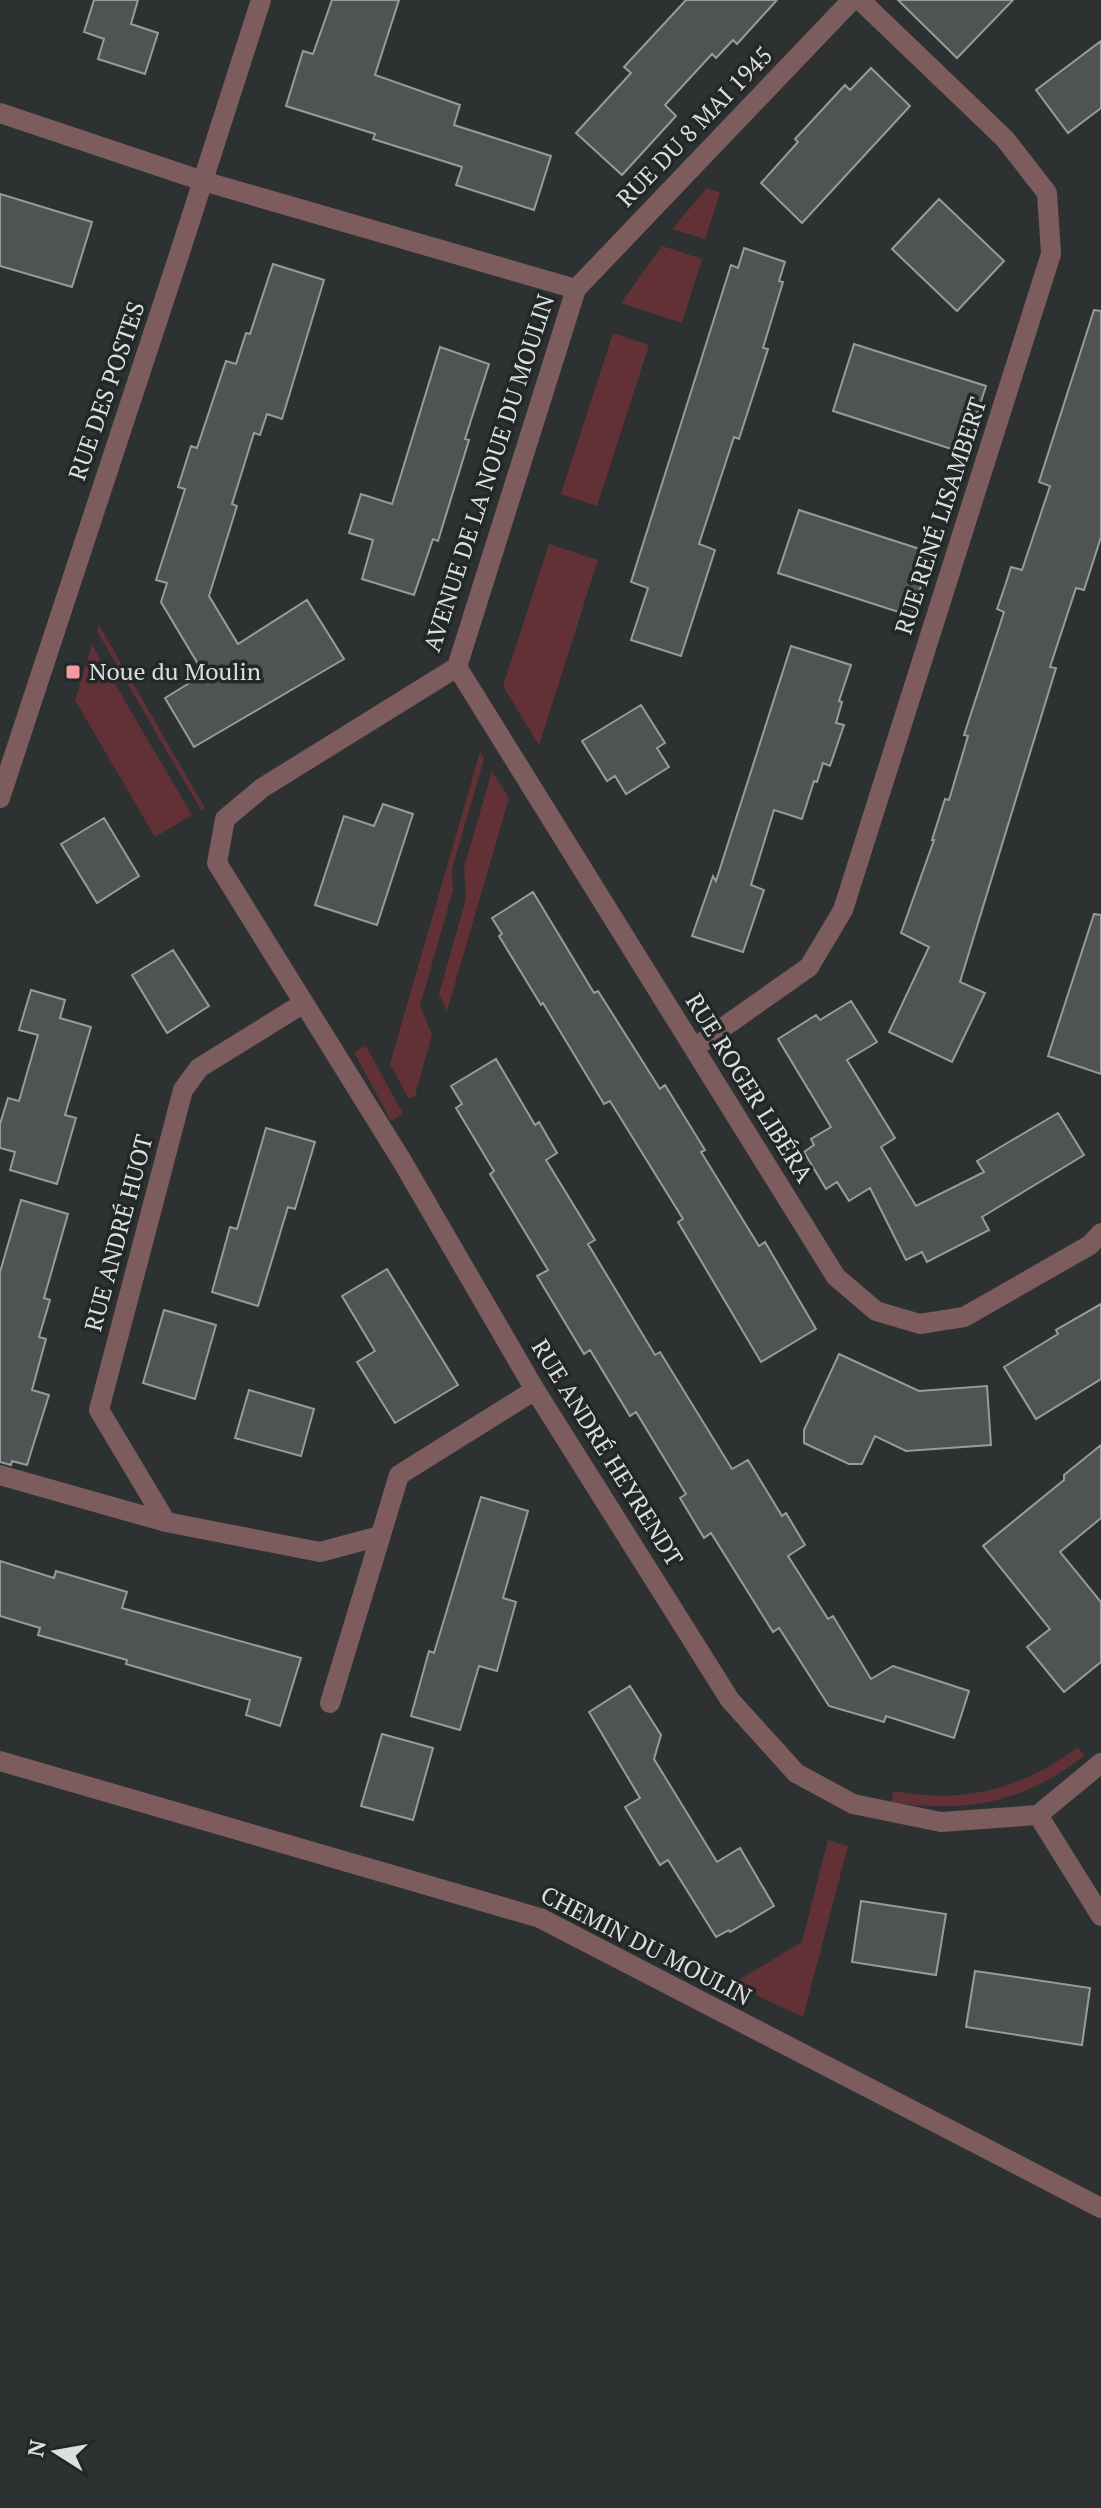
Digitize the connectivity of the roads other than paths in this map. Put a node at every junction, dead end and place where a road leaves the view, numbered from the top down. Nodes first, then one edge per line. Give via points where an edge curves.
1 (261, 0) edge
2 (852, 0) edge
3 (860, 0) edge
4 (0, 113) edge
5 (203, 181) junction
6 (576, 289) junction
7 (457, 667) junction
8 (0, 798) edge
9 (217, 863) joint
10 (304, 1003) junction
11 (694, 1048) junction
12 (1101, 1233) edge
13 (535, 1390) junction
14 (0, 1475) edge
15 (166, 1522) junction
16 (380, 1536) junction
17 (330, 1703) dead end
18 (0, 1761) edge
19 (1101, 1763) edge
20 (1038, 1815) junction
21 (1101, 1916) edge
22 (1101, 2208) edge

1 - 5 street, RUE DES POSTES
2 - 6 street, RUE DU 8 MAI 1945
3 - 11 street, RUE RENÉ LISAMBERT via 1005,139 1047,193 1051,254 843,910 809,967
4 - 5 street, AVENUE DE LA NOUE DU MOULIN
5 - 6 street, AVENUE DE LA NOUE DU MOULIN
5 - 8 street, RUE DES POSTES
6 - 7 street, AVENUE DE LA NOUE DU MOULIN
7 - 9 street, AVENUE DE LA NOUE DU MOULIN via 262,788 225,819
7 - 11 street, RUE ROGER LIBÉRA
9 - 10 street, RUE ANDRÉ HEYRENDT
10 - 13 street, RUE ANDRÉ HEYRENDT
10 - 15 street, RUE ANDRÉ HUOT via 199,1068 183,1090 99,1410
11 - 12 street, RUE ROGER LIBÉRA via 836,1277 876,1311 920,1324 964,1317 1090,1245
13 - 16 street via 399,1475
13 - 20 street, RUE ANDRÉ HEYRENDT via 730,1700 796,1773 853,1804 941,1822
14 - 15 street
15 - 16 street via 320,1552
16 - 17 street
18 - 22 street, CHEMIN DU MOULIN via 540,1918
19 - 20 street
20 - 21 street

